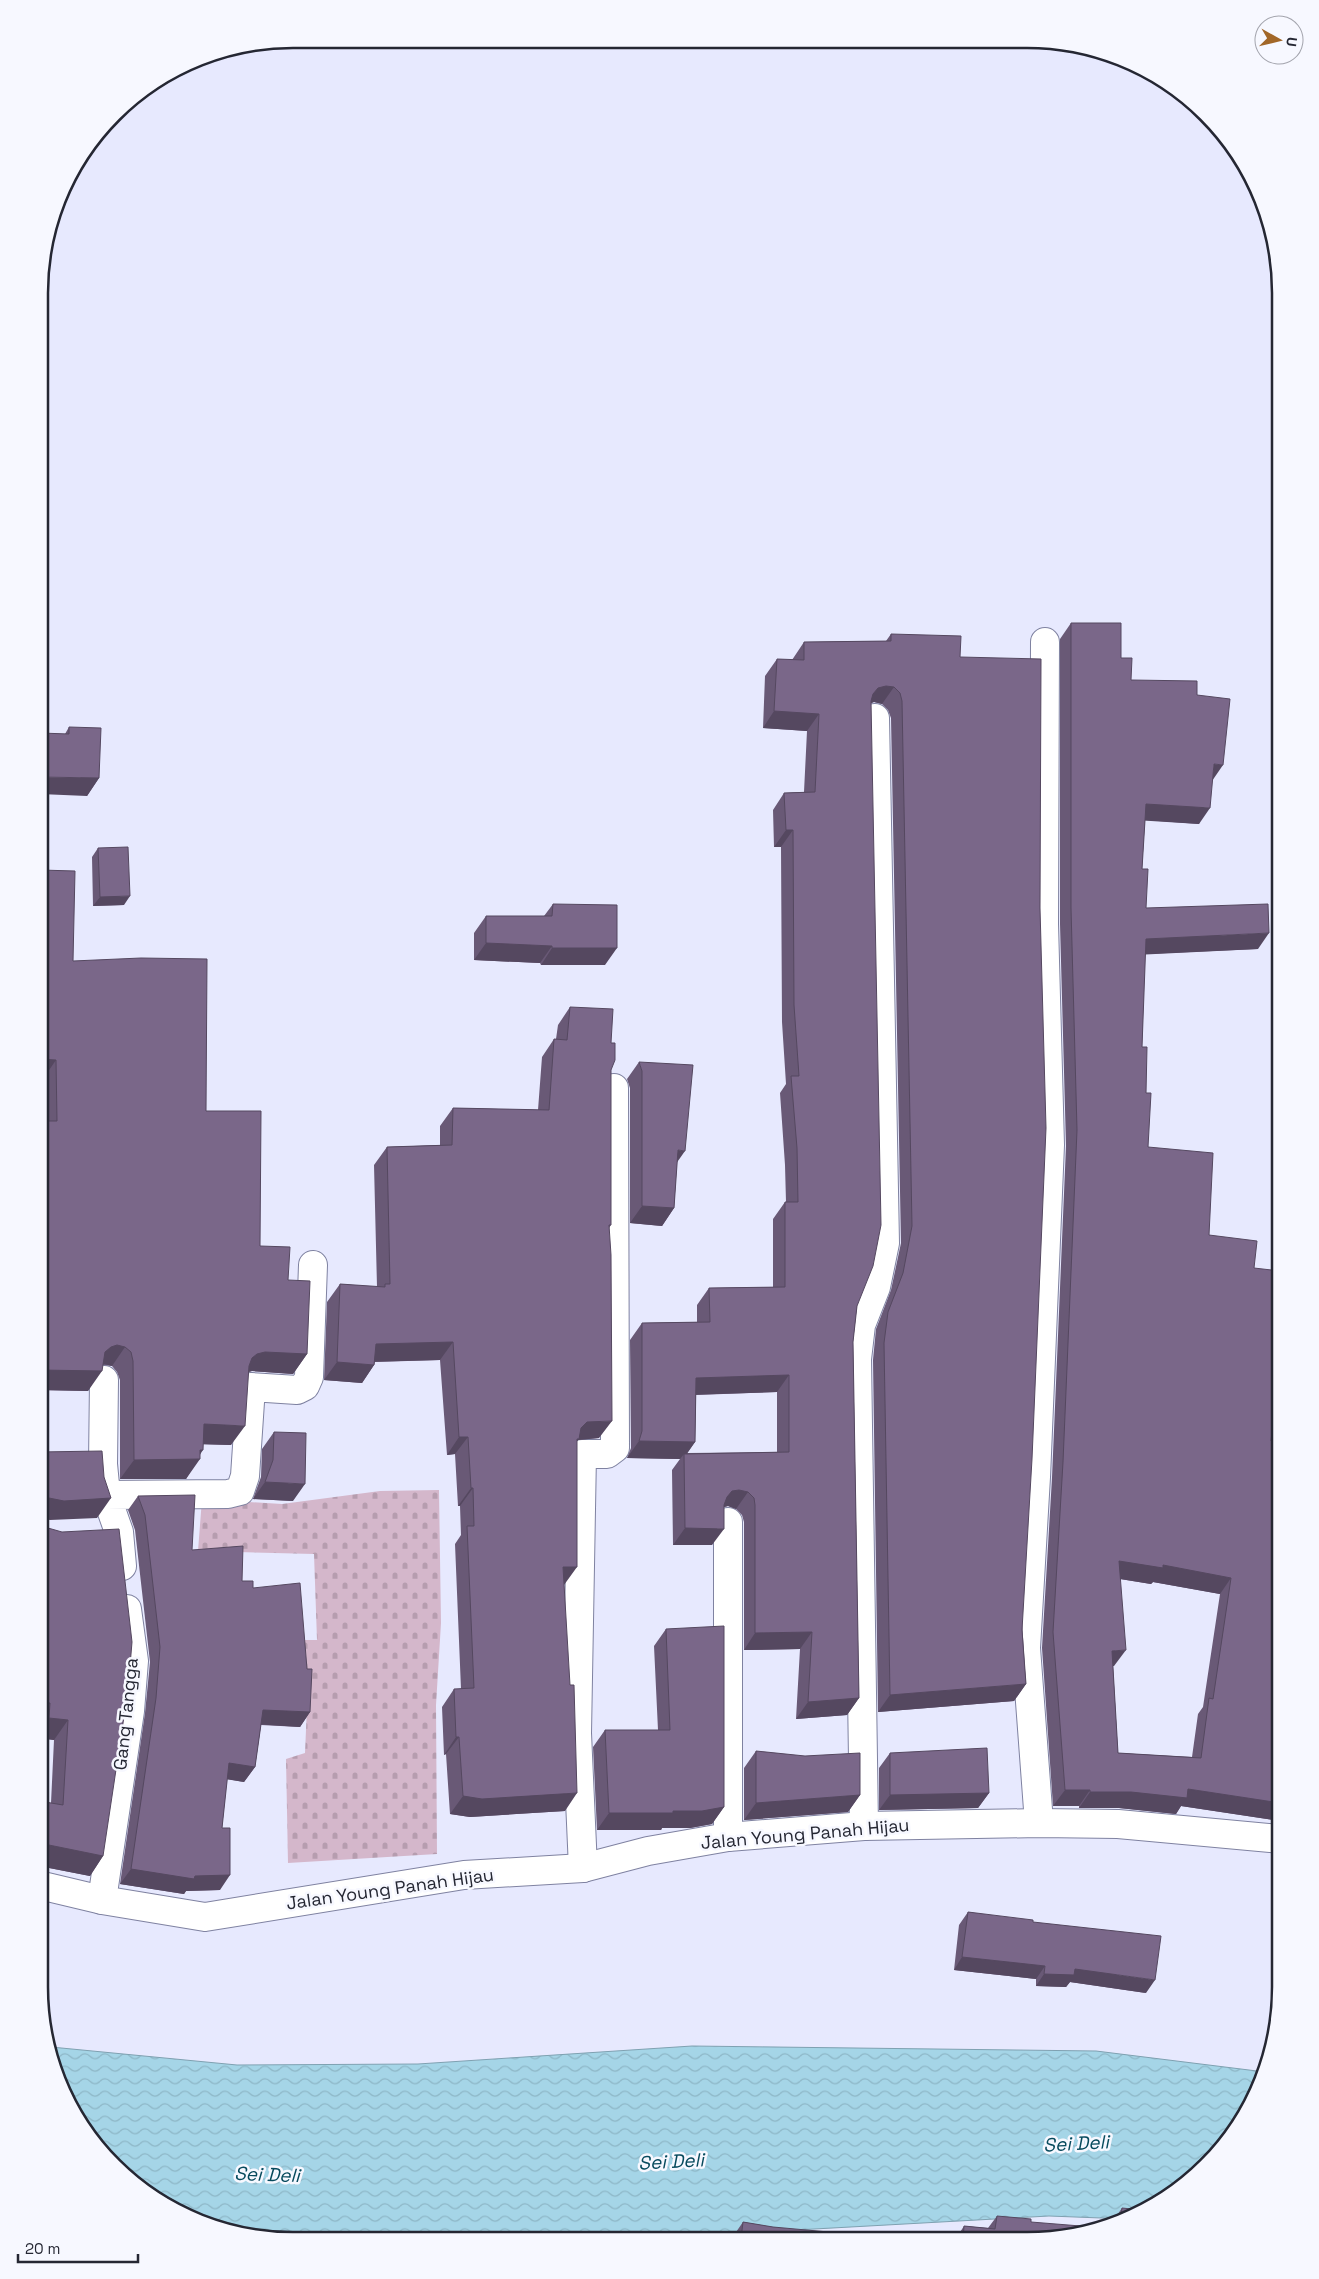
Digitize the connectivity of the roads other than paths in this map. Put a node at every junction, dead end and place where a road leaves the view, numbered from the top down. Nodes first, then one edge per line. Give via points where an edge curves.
1 (1045, 642) dead end
2 (875, 718) dead end
3 (614, 1088) edge
4 (313, 1265) dead end
5 (104, 1380) edge
6 (106, 1495) junction
7 (728, 1522) dead end
8 (119, 1532) junction
9 (92, 1534) edge
10 (1039, 1823) junction
11 (864, 1826) junction
12 (728, 1837) junction
13 (1272, 1838) edge
14 (583, 1868) junction
15 (47, 1888) edge
16 (102, 1900) junction

1 - 10 street via 1044,924 1050,1145 1026,1648
2 - 11 street via 885,1243 876,1287 861,1326 857,1359
3 - 14 street via 615,1448 607,1454 582,1454 577,1733
4 - 6 street via 309,1377 305,1386 297,1390 252,1387 245,1476 240,1491 228,1494
5 - 6 street, Gang Tangga
6 - 8 street, Gang Tangga
7 - 12 street
8 - 9 street
8 - 16 street, Gang Tangga via 134,1661 130,1711
10 - 11 street, Jalan Young Panah Hijau
10 - 13 street, Jalan Young Panah Hijau via 1118,1824
11 - 12 street, Jalan Young Panah Hijau
12 - 14 street, Jalan Young Panah Hijau via 648,1851
14 - 16 street, Jalan Young Panah Hijau via 464,1875 205,1918
15 - 16 street, Jalan Young Panah Hijau

